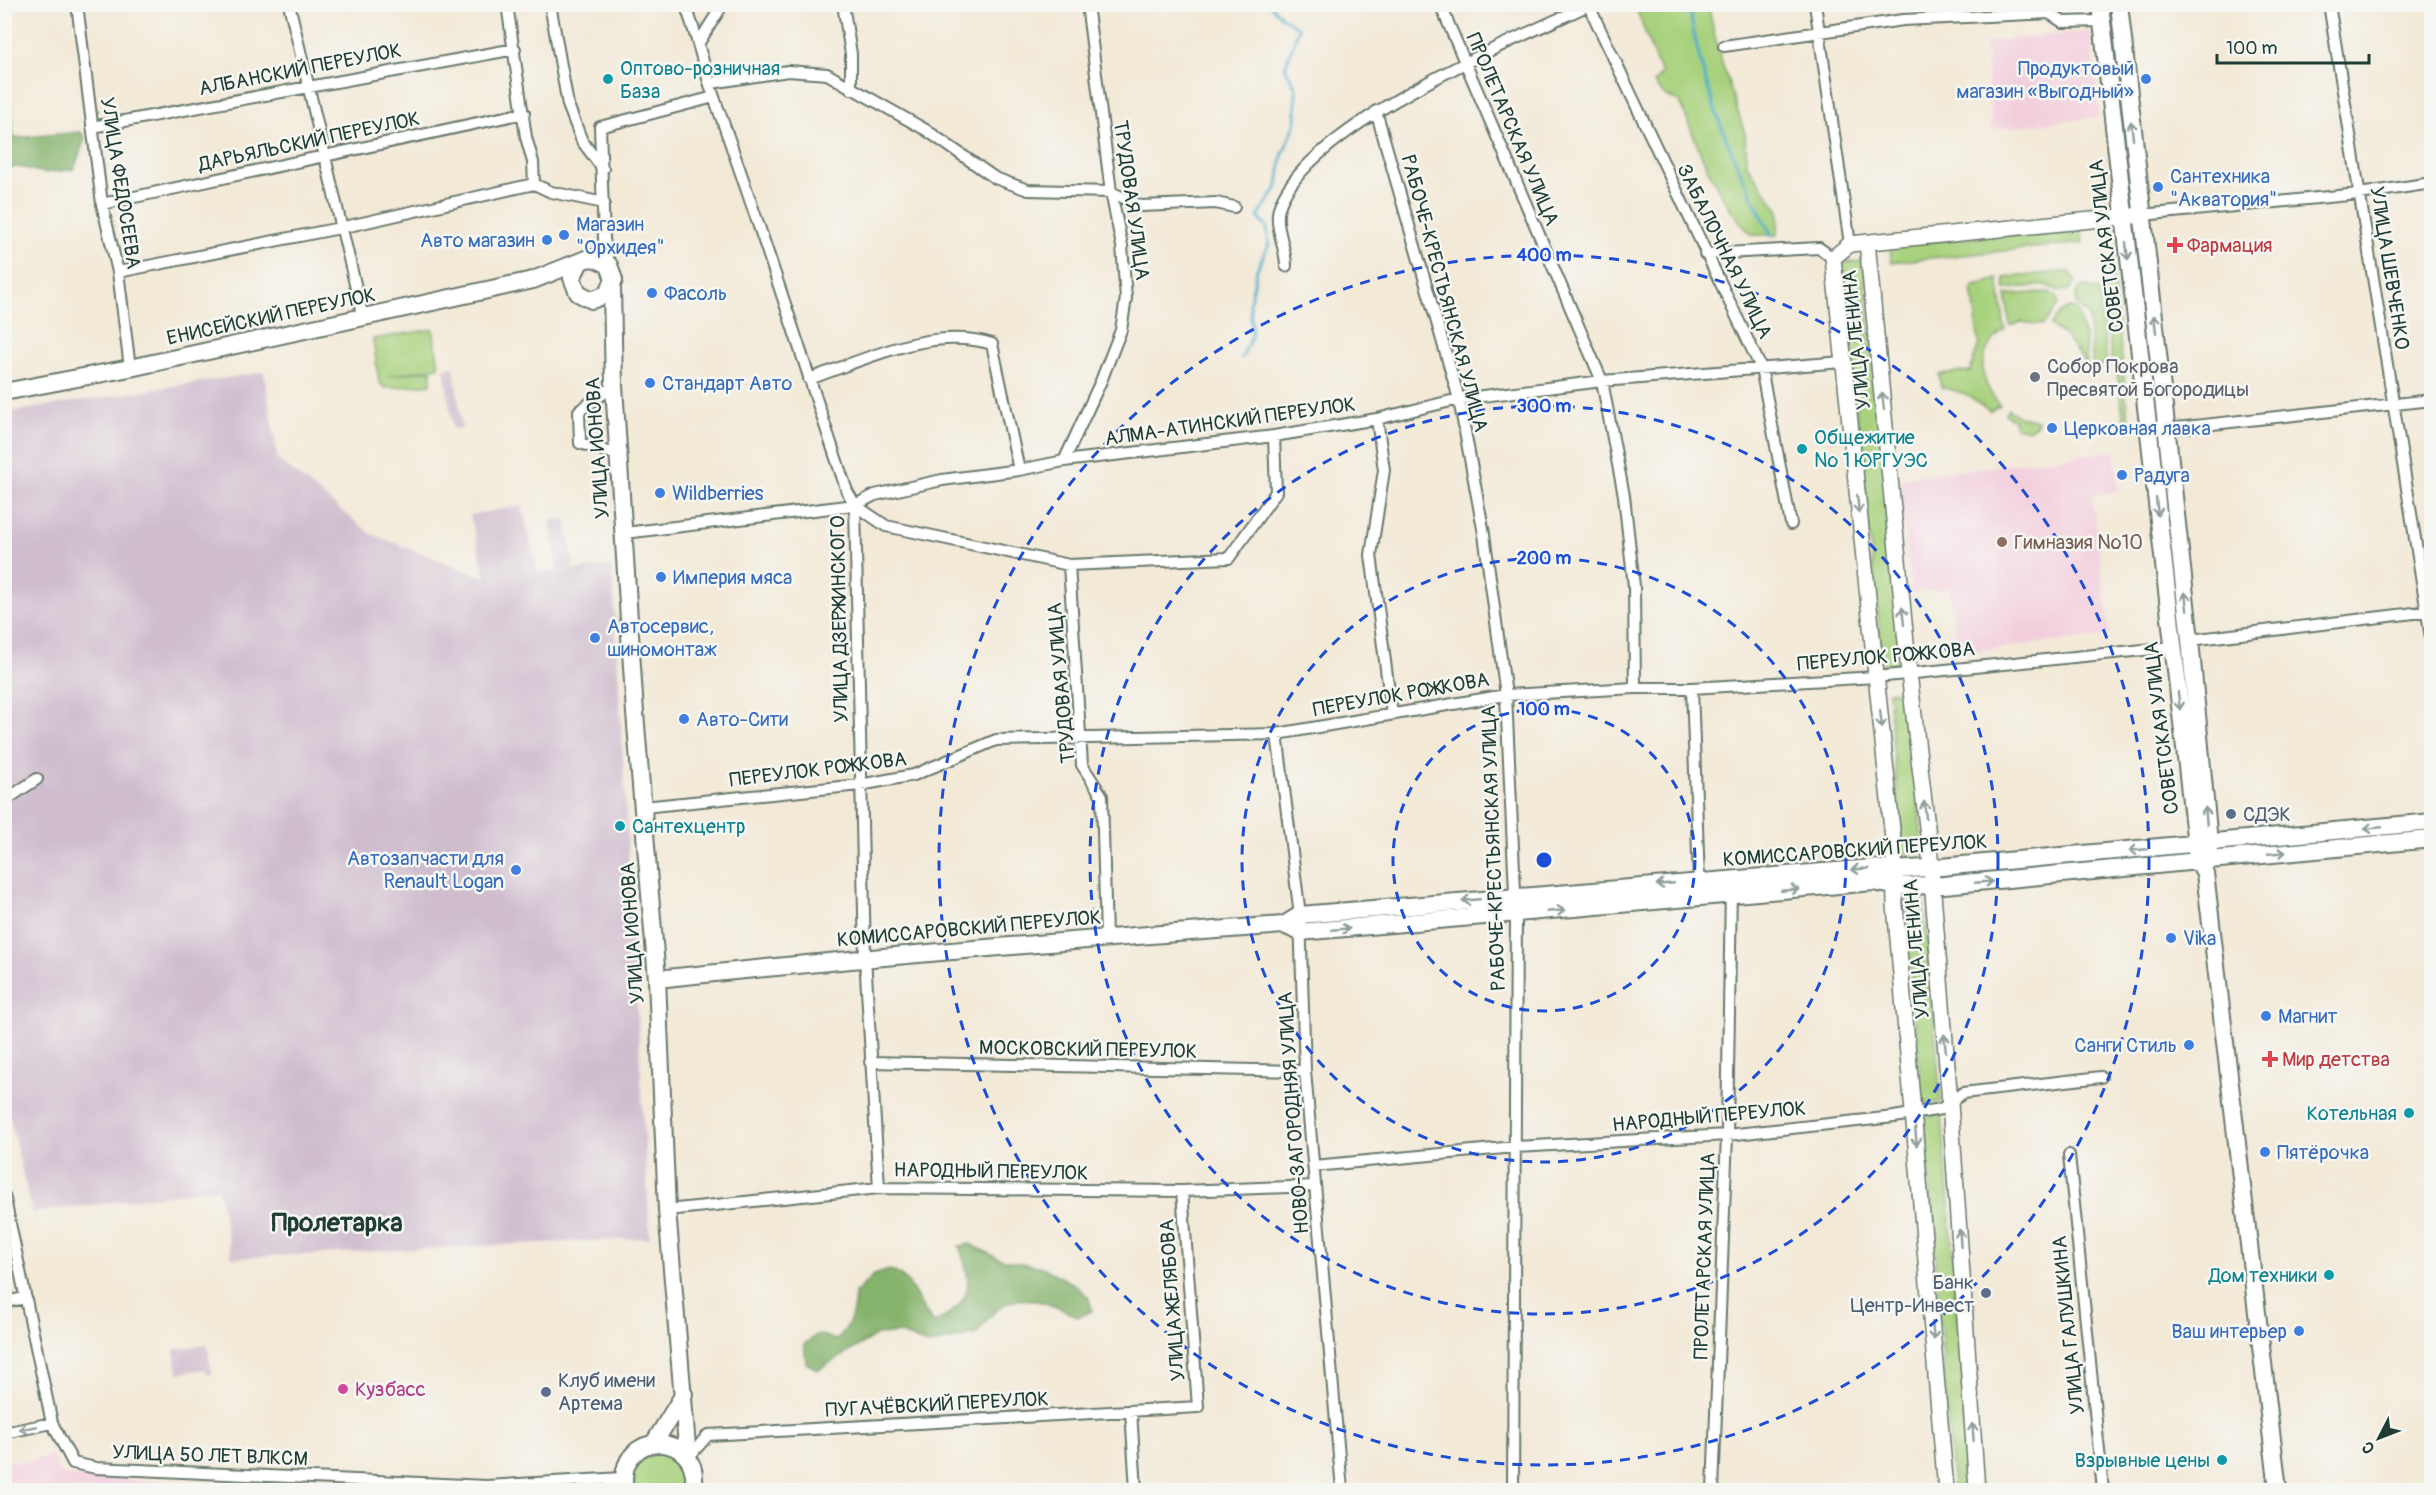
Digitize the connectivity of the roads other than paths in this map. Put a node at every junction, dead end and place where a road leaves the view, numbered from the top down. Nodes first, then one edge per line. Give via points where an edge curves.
1 (77, 4) edge
2 (289, 4) edge
3 (507, 4) edge
4 (550, 4) edge
5 (685, 4) edge
6 (723, 4) edge
7 (843, 4) edge
8 (1087, 4) edge
9 (1440, 4) edge
10 (1815, 4) edge
11 (2119, 4) edge
12 (2329, 4) edge
13 (1588, 5) edge
14 (2101, 13) edge
15 (1820, 32) junction
16 (698, 44) junction
17 (1724, 46) dead end
18 (515, 49) junction
19 (1466, 63) junction
20 (711, 83) junction
21 (309, 85) junction
22 (851, 88) junction
23 (714, 97) junction
24 (1376, 111) junction
25 (524, 113) junction
26 (92, 127) junction
27 (325, 157) junction
28 (603, 169) junction
29 (2432, 183) edge
30 (534, 184) junction
31 (1111, 192) junction
32 (2359, 194) junction
33 (102, 204) junction
34 (604, 204) junction
35 (1234, 207) dead end
36 (2123, 215) junction
37 (2142, 215) junction
38 (340, 228) junction
39 (1867, 242) junction
40 (1850, 244) junction
41 (1705, 254) junction
42 (1833, 258) junction
43 (594, 262) junction
44 (1286, 266) dead end
45 (118, 272) junction
46 (545, 277) junction
47 (612, 288) junction
48 (581, 295) junction
49 (363, 318) junction
50 (612, 355) junction
51 (1843, 362) junction
52 (130, 368) junction
53 (1761, 368) junction
54 (809, 379) junction
55 (1602, 381) junction
56 (614, 386) junction
57 (6, 389) edge
58 (1459, 399) junction
59 (2432, 400) edge
60 (2394, 406) junction
61 (1377, 419) junction
62 (2167, 429) junction
63 (1274, 436) junction
64 (618, 455) junction
65 (1064, 461) junction
66 (1019, 470) junction
67 (855, 505) junction
68 (1791, 524) dead end
69 (625, 533) junction
70 (1069, 565) junction
71 (2429, 611) edge
72 (2190, 640) junction
73 (2432, 644) edge
74 (2173, 647) junction
75 (1909, 673) junction
76 (1876, 677) junction
77 (1635, 688) junction
78 (1692, 688) junction
79 (1506, 695) junction
80 (1392, 714) junction
81 (1277, 734) junction
82 (1080, 738) junction
83 (37, 779) dead end
84 (860, 785) junction
85 (4, 801) edge
86 (643, 807) junction
87 (2432, 822) edge
88 (2432, 838) edge
89 (2204, 857) junction
90 (1931, 868) junction
91 (1894, 878) junction
92 (1699, 881) junction
93 (1932, 885) junction
94 (1731, 887) junction
95 (1515, 896) junction
96 (1516, 914) junction
97 (1300, 915) junction
98 (1284, 925) junction
99 (1300, 932) junction
100 (1106, 938) junction
101 (865, 957) junction
102 (657, 979) junction
103 (870, 1062) junction
104 (1305, 1071) junction
105 (2101, 1077) dead end
106 (1950, 1103) junction
107 (1914, 1112) junction
108 (1727, 1135) junction
109 (1515, 1147) junction
110 (2069, 1155) dead end
111 (1314, 1166) junction
112 (1316, 1186) junction
113 (879, 1188) junction
114 (1182, 1191) junction
115 (4, 1195) edge
116 (667, 1210) junction
117 (27, 1298) junction
118 (4, 1302) edge
119 (684, 1394) junction
120 (1198, 1407) joint
121 (1131, 1411) junction
122 (52, 1423) junction
123 (4, 1433) edge
124 (654, 1443) junction
125 (688, 1458) junction
126 (624, 1484) edge
127 (610, 1491) edge
128 (693, 1491) edge
129 (1136, 1491) edge
130 (1342, 1491) edge
131 (1513, 1491) edge
132 (1713, 1491) edge
133 (1946, 1491) edge
134 (1977, 1491) edge
135 (2103, 1491) edge
136 (2278, 1491) edge

1 - 26 street, УЛИЦА ФЕДОСЕЕВА
2 - 21 street
3 - 18 street
4 - 28 street via 568,105 582,141
5 - 16 street, УЛИЦА ДЗЕРЖИНСКОГО
6 - 16 street
7 - 22 street via 851,54
8 - 31 street, ТРУДОВАЯ УЛИЦА
9 - 19 street, ПРОЛЕТАРСКАЯ УЛИЦА
10 - 15 street, УЛИЦА ЛЕНИНА
37 -> 11 main road, СОВЕТСКАЯ УЛИЦА
12 - 32 street, УЛИЦА ШЕВЧЕНКО
13 - 19 street
13 - 41 street, ЗАБАЛОЧНАЯ УЛИЦА
14 - 15 street via 2063,22 2049,13 1903,20
14 - 36 main road, СОВЕТСКАЯ УЛИЦА
15 - 17 street
15 - 40 street, УЛИЦА ЛЕНИНА
16 - 20 street, УЛИЦА ДЗЕРЖИНСКОГО
18 - 21 street, АЛБАНСКИЙ ПЕРЕУЛОК
18 - 25 street
19 - 24 street
19 - 55 street, ПРОЛЕТАРСКАЯ УЛИЦА
20 - 22 street via 788,71 827,74
20 - 23 street, УЛИЦА ДЗЕРЖИНСКОГО
21 - 26 street, АЛБАНСКИЙ ПЕРЕУЛОК
21 - 27 street
22 - 31 street via 926,130 995,178 1028,190
23 - 28 street via 600,127
23 - 54 street, УЛИЦА ДЗЕРЖИНСКОГО via 753,202
24 - 44 street via 1305,166 1280,206 1277,219
24 - 58 street, РАБОЧЕ-КРЕСТЬЯНСКАЯ УЛИЦА
25 - 27 street, ДАРЬЯЛЬСКИЙ ПЕРЕУЛОК
25 - 30 street
26 - 33 street, УЛИЦА ФЕДОСЕЕВА
27 - 33 street, ДАРЬЯЛЬСКИЙ ПЕРЕУЛОК
27 - 38 street
28 - 34 street
29 - 32 street
30 - 34 street via 551,192
30 - 38 street
31 - 35 street via 1141,206 1216,203
31 - 65 street, ТРУДОВАЯ УЛИЦА via 1122,246 1126,297 1121,330
32 - 37 street
32 - 60 street, УЛИЦА ШЕВЧЕНКО
33 - 45 street, УЛИЦА ФЕДОСЕЕВА
34 - 43 street via 604,239
36 - 37 main road
36 - 39 main road
36 -> 74 main road, СОВЕТСКАЯ УЛИЦА
62 -> 37 main road, СОВЕТСКАЯ УЛИЦА
38 - 45 street
38 - 49 street
39 - 40 main road, УЛИЦА ЛЕНИНА
75 -> 39 main road, УЛИЦА ЛЕНИНА
40 - 42 main road, УЛИЦА ЛЕНИНА
41 - 42 street via 1819,248
41 - 53 street, ЗАБАЛОЧНАЯ УЛИЦА
42 - 51 main road, УЛИЦА ЛЕНИНА
43 - 46 main road, ЕНИСЕЙСКИЙ ПЕРЕУЛОК
43 - 47 main road via 613,272
43 - 48 main road via 572,278
45 - 52 street, УЛИЦА ФЕДОСЕЕВА
46 - 48 main road via 564,282
46 - 49 main road, ЕНИСЕЙСКИЙ ПЕРЕУЛОК
47 - 48 main road via 600,298
47 - 50 main road, УЛИЦА ИОНОВА
48 - 50 main road via 604,317
49 - 52 main road, ЕНИСЕЙСКИЙ ПЕРЕУЛОК
50 - 56 main road, УЛИЦА ИОНОВА
51 - 53 street, АЛМА-АТИНСКИЙ ПЕРЕУЛОК
51 -> 76 main road, УЛИЦА ЛЕНИНА
52 - 57 main road, ЕНИСЕЙСКИЙ ПЕРЕУЛОК
53 - 55 street, АЛМА-АТИНСКИЙ ПЕРЕУЛОК
53 - 68 street, ЗАБАЛОЧНАЯ УЛИЦА
54 - 66 street via 922,342 947,338 992,344
54 - 67 street, УЛИЦА ДЗЕРЖИНСКОГО
55 - 58 street, АЛМА-АТИНСКИЙ ПЕРЕУЛОК
55 - 77 street, ПРОЛЕТАРСКАЯ УЛИЦА via 1624,496 1634,586
56 - 64 main road, УЛИЦА ИОНОВА
56 - 64 street via 579,411 580,443
58 - 61 street, АЛМА-АТИНСКИЙ ПЕРЕУЛОК
58 - 79 street, РАБОЧЕ-КРЕСТЬЯНСКАЯ УЛИЦА via 1484,534
59 - 60 street
60 - 62 street
60 - 71 street, УЛИЦА ШЕВЧЕНКО
61 - 63 street, АЛМА-АТИНСКИЙ ПЕРЕУЛОК
61 - 80 street via 1384,470 1371,555
72 -> 62 main road, СОВЕТСКАЯ УЛИЦА
63 - 65 street, АЛМА-АТИНСКИЙ ПЕРЕУЛОК
63 - 70 street via 1276,492 1229,558
64 - 69 main road, УЛИЦА ИОНОВА
65 - 66 street, АЛМА-АТИНСКИЙ ПЕРЕУЛОК
66 - 67 street, АЛМА-АТИНСКИЙ ПЕРЕУЛОК via 931,482 875,495
67 - 69 street, АЛМА-АТИНСКИЙ ПЕРЕУЛОК
67 - 70 street via 886,526
67 - 84 street, УЛИЦА ДЗЕРЖИНСКОГО
69 - 86 main road, УЛИЦА ИОНОВА
70 - 82 street, ТРУДОВАЯ УЛИЦА
71 - 72 street
71 - 73 street, УЛИЦА ШЕВЧЕНКО
89 -> 72 main road, СОВЕТСКАЯ УЛИЦА
74 - 75 street, ПЕРЕУЛОК РОЖКОВА
74 -> 89 main road, СОВЕТСКАЯ УЛИЦА
75 - 76 street, ПЕРЕУЛОК РОЖКОВА
90 -> 75 main road, УЛИЦА ЛЕНИНА
76 - 78 street, ПЕРЕУЛОК РОЖКОВА
76 -> 91 main road, УЛИЦА ЛЕНИНА
77 - 78 street, ПЕРЕУЛОК РОЖКОВА
77 - 79 street, ПЕРЕУЛОК РОЖКОВА
78 - 92 street
79 - 80 street, ПЕРЕУЛОК РОЖКОВА
79 - 95 street, РАБОЧЕ-КРЕСТЬЯНСКАЯ УЛИЦА
80 - 81 street, ПЕРЕУЛОК РОЖКОВА
81 - 82 street, ПЕРЕУЛОК РОЖКОВА
81 - 97 street, НОВО-ЗАГОРОДНЯЯ УЛИЦА
82 - 84 street, ПЕРЕУЛОК РОЖКОВА via 996,740 914,776
82 - 100 street, ТРУДОВАЯ УЛИЦА via 1082,765 1102,796
83 - 85 street
84 - 86 street, ПЕРЕУЛОК РОЖКОВА
84 - 101 street, УЛИЦА ДЗЕРЖИНСКОГО
86 - 102 main road, УЛИЦА ИОНОВА
87 -> 89 main road, КОМИССАРОВСКИЙ ПЕРЕУЛОК
89 -> 88 main road, КОМИССАРОВСКИЙ ПЕРЕУЛОК
89 -> 90 main road, КОМИССАРОВСКИЙ ПЕРЕУЛОК
93 -> 89 main road, КОМИССАРОВСКИЙ ПЕРЕУЛОК
89 - 136 main road, СОВЕТСКАЯ УЛИЦА
90 - 91 main road, КОМИССАРОВСКИЙ ПЕРЕУЛОК
90 - 93 main road, УЛИЦА ЛЕНИНА
91 - 93 main road, КОМИССАРОВСКИЙ ПЕРЕУЛОК
91 - 94 main road, КОМИССАРОВСКИЙ ПЕРЕУЛОК via 1872,868
91 - 107 main road, УЛИЦА ЛЕНИНА
92 - 94 main road, КОМИССАРОВСКИЙ ПЕРЕУЛОК
92 -> 95 main road, КОМИССАРОВСКИЙ ПЕРЕУЛОК
106 -> 93 main road, УЛИЦА ЛЕНИНА
96 -> 94 main road, КОМИССАРОВСКИЙ ПЕРЕУЛОК
94 - 108 street, ПРОЛЕТАРСКАЯ УЛИЦА
95 - 96 street, РАБОЧЕ-КРЕСТЬЯНСКАЯ УЛИЦА
95 -> 97 main road, КОМИССАРОВСКИЙ ПЕРЕУЛОК
99 -> 96 main road, КОМИССАРОВСКИЙ ПЕРЕУЛОК
96 - 109 street, РАБОЧЕ-КРЕСТЬЯНСКАЯ УЛИЦА
97 - 98 main road, КОМИССАРОВСКИЙ ПЕРЕУЛОК
97 - 99 street, НОВО-ЗАГОРОДНЯЯ УЛИЦА
98 - 99 main road, КОМИССАРОВСКИЙ ПЕРЕУЛОК
98 - 100 main road, КОМИССАРОВСКИЙ ПЕРЕУЛОК
99 - 104 street, НОВО-ЗАГОРОДНЯЯ УЛИЦА
100 - 101 main road, КОМИССАРОВСКИЙ ПЕРЕУЛОК
101 - 102 main road, КОМИССАРОВСКИЙ ПЕРЕУЛОК
101 - 103 street, УЛИЦА ДЗЕРЖИНСКОГО
102 - 116 main road, УЛИЦА ИОНОВА
103 - 104 street, МОСКОВСКИЙ ПЕРЕУЛОК
103 - 113 street, УЛИЦА ДЗЕРЖИНСКОГО
104 - 111 street, НОВО-ЗАГОРОДНЯЯ УЛИЦА
105 - 106 street, НАРОДНЫЙ ПЕРЕУЛОК via 1963,1093
106 - 107 street, НАРОДНЫЙ ПЕРЕУЛОК via 1941,1109
134 -> 106 main road, УЛИЦА ЛЕНИНА
107 - 108 street, НАРОДНЫЙ ПЕРЕУЛОК
107 -> 133 main road, УЛИЦА ЛЕНИНА
108 - 109 street, НАРОДНЫЙ ПЕРЕУЛОК
108 - 132 street, ПРОЛЕТАРСКАЯ УЛИЦА
109 - 111 street, НАРОДНЫЙ ПЕРЕУЛОК
109 - 131 street, РАБОЧЕ-КРЕСТЬЯНСКАЯ УЛИЦА
110 - 135 street, УЛИЦА ГАЛУШКИНА
111 - 112 street, НОВО-ЗАГОРОДНЯЯ УЛИЦА
112 - 114 street, НАРОДНЫЙ ПЕРЕУЛОК
112 - 130 street, НОВО-ЗАГОРОДНЯЯ УЛИЦА
113 - 114 street, НАРОДНЫЙ ПЕРЕУЛОК
113 - 116 street, НАРОДНЫЙ ПЕРЕУЛОК
114 - 120 street, УЛИЦА ЖЕЛЯБОВА
115 - 117 street, УЛИЦА 50 ЛЕТ ВЛКСМ
116 - 119 main road, УЛИЦА ИОНОВА
117 - 118 street
117 - 122 street, УЛИЦА 50 ЛЕТ ВЛКСМ
119 - 124 main road
119 - 125 main road, УЛИЦА ИОНОВА
120 - 121 street, ПУГАЧЁВСКИЙ ПЕРЕУЛОК
121 - 125 street, ПУГАЧЁВСКИЙ ПЕРЕУЛОК via 708,1435
121 - 129 street
122 -> 123 street
122 - 126 street, УЛИЦА 50 ЛЕТ ВЛКСМ via 73,1463 96,1468 486,1486
124 - 125 main road via 681,1450
124 - 126 main road via 631,1456
125 - 128 main road, УЛИЦА ИОНОВА via 694,1471
126 - 127 main road

